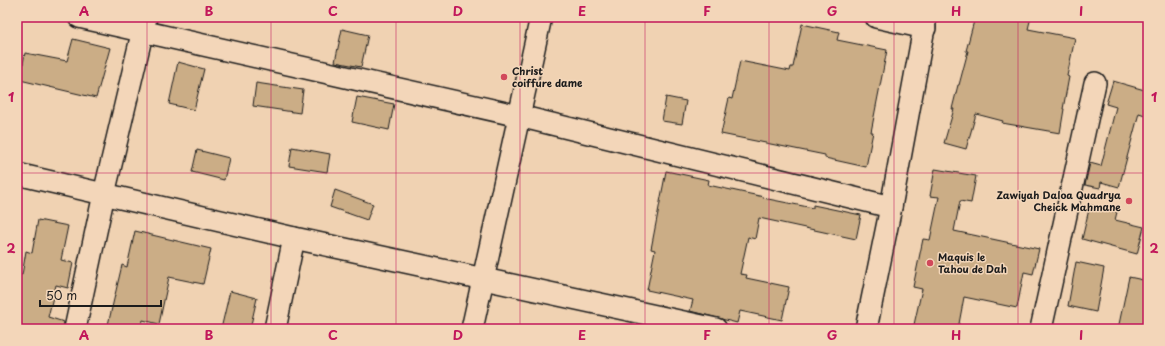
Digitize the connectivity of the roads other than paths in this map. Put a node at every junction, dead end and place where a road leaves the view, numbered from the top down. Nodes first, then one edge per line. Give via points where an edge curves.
1 (79, 17) edge
2 (541, 17) edge
3 (876, 17) edge
4 (926, 22) edge
5 (144, 24) edge
6 (1095, 83) dead end
7 (519, 116) junction
8 (17, 174) edge
9 (104, 194) junction
10 (892, 207) junction
11 (294, 238) junction
12 (483, 278) junction
13 (666, 324) edge
14 (75, 329) edge
15 (275, 329) edge
16 (472, 329) edge
17 (716, 329) edge
18 (866, 329) edge
19 (1041, 329) edge

1 - 5 street
2 - 7 street
3 - 4 street
4 - 10 street
5 - 7 street
5 - 9 street
6 - 19 street
7 - 10 street
7 - 12 street
8 - 9 street
9 - 11 street
9 - 14 street
10 - 18 street
11 - 12 street
11 - 15 street
12 - 13 street
12 - 16 street
13 - 17 street

